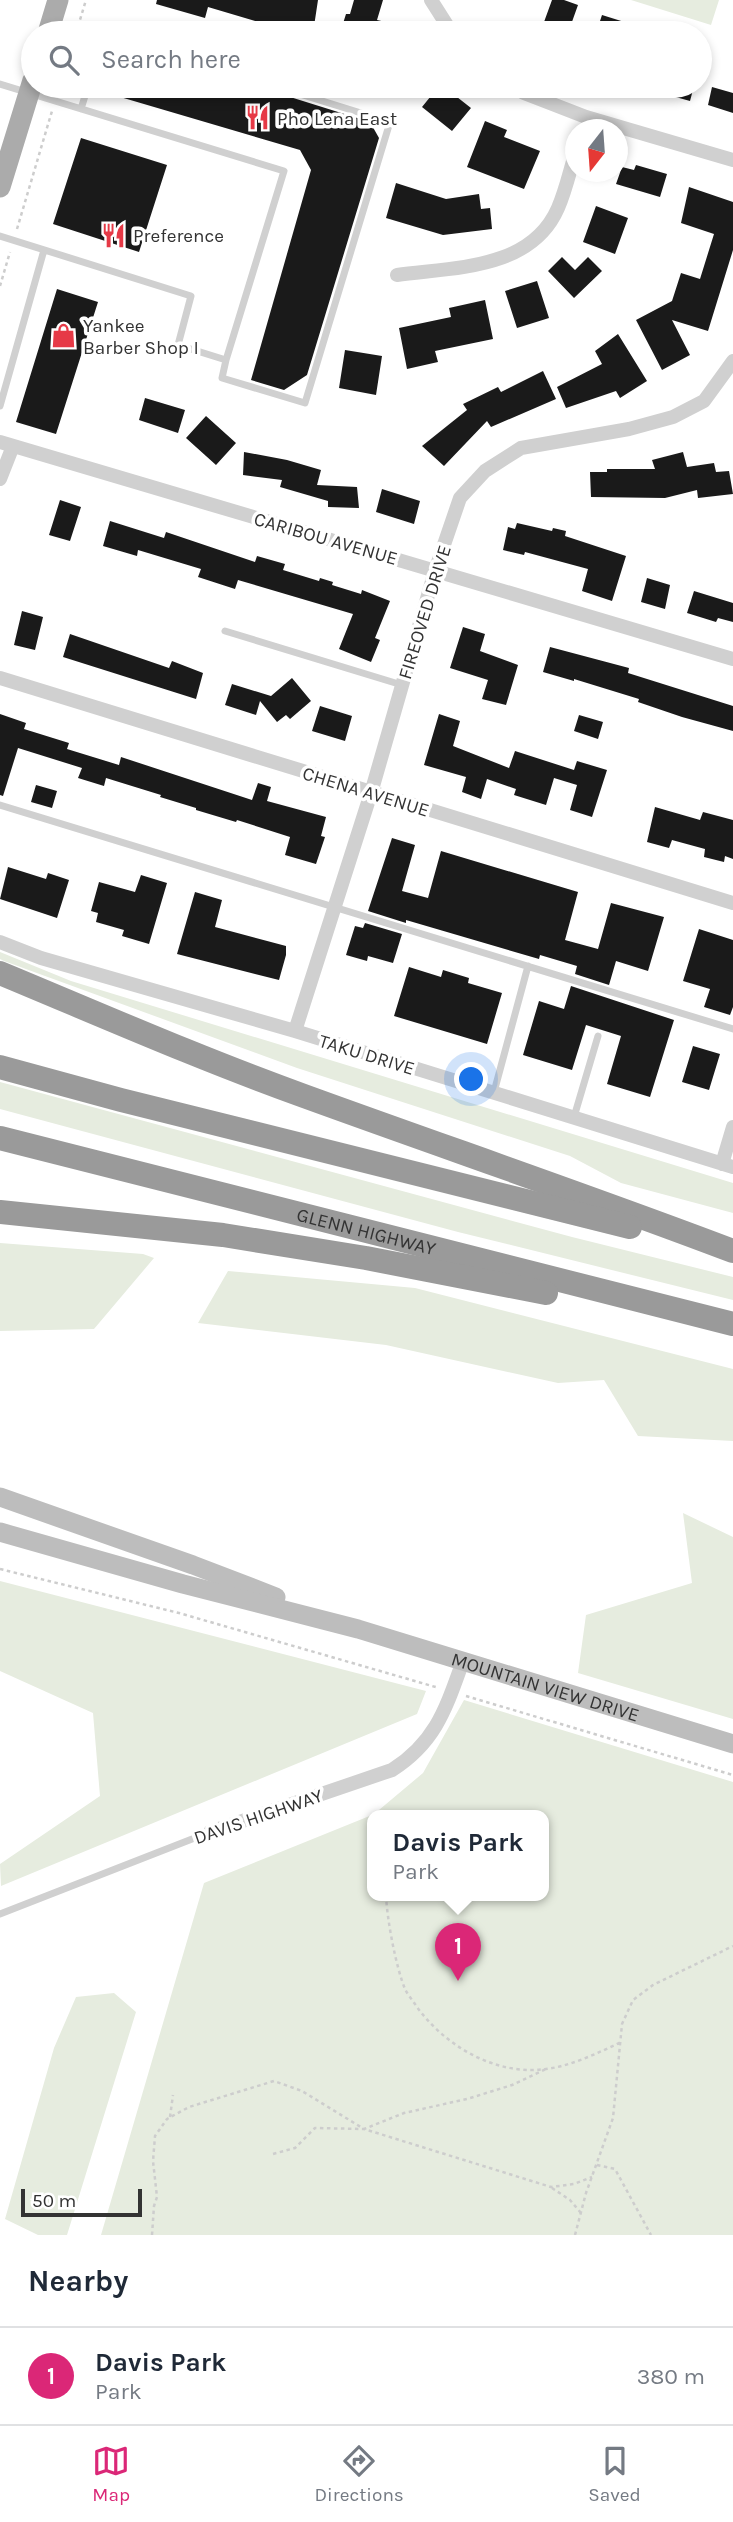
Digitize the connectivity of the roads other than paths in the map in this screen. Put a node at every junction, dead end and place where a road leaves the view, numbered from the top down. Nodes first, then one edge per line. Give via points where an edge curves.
1 (58, 0) edge
2 (431, 0) edge
3 (52, 21) edge
4 (444, 21) edge
5 (0, 84) edge
6 (21, 85) edge
7 (27, 98) edge
8 (50, 98) edge
9 (84, 98) edge
10 (313, 98) edge
11 (534, 98) edge
12 (81, 109) junction
13 (576, 119) edge
14 (628, 134) edge
15 (733, 160) edge
16 (1, 177) edge
17 (566, 182) edge
18 (0, 236) edge
19 (44, 250) junction
20 (397, 275) dead end
21 (226, 360) junction
22 (733, 361) edge
23 (0, 406) edge
24 (6, 444) edge
25 (0, 479) edge
26 (435, 571) junction
27 (225, 631) dead end
28 (733, 659) edge
29 (0, 678) edge
30 (402, 685) junction
31 (371, 793) junction
32 (0, 805) edge
33 (733, 903) edge
34 (334, 908) junction
35 (0, 942) edge
36 (528, 966) junction
37 (0, 973) edge
38 (733, 1029) edge
39 (295, 1031) junction
40 (598, 1036) dead end
41 (0, 1067) edge
42 (493, 1093) junction
43 (574, 1118) junction
44 (733, 1127) edge
45 (0, 1138) edge
46 (728, 1166) edge
47 (0, 1212) edge
48 (733, 1252) edge
49 (733, 1327) edge
50 (0, 1497) edge
51 (0, 1532) edge
52 (358, 1629) junction
53 (463, 1661) junction
54 (733, 1744) edge
55 (210, 1832) joint
56 (0, 1914) edge

1 - 3 main road
2 - 4 street
5 - 6 lane
7 - 16 main road
8 - 12 lane
9 - 12 lane
10 - 21 lane via 390,122 305,402 222,378
11 - 13 street
12 - 21 lane via 284,171
14 - 15 street
17 - 20 street via 558,209 536,240 510,256
18 - 19 lane
19 - 21 lane via 191,296 178,345
19 - 23 lane
22 - 26 street, FIREOVED DRIVE via 704,401 673,417 521,448 485,471 460,498
24 - 25 street
24 - 26 street, CARIBOU AVENUE
26 - 28 street, CARIBOU AVENUE
26 - 30 street, FIREOVED DRIVE
27 - 30 lane
29 - 31 street, CHENA AVENUE
30 - 31 street, FIREOVED DRIVE
31 - 33 street, CHENA AVENUE
31 - 34 street, FIREOVED DRIVE
32 - 34 lane
34 - 36 lane
34 - 39 street, FIREOVED DRIVE
35 - 39 street, TAKU DRIVE
36 - 38 lane
36 - 42 lane
37 - 48 highway via 304,1096
39 - 42 street, TAKU DRIVE
40 - 43 lane
41 - 48 highway
42 - 43 street, TAKU DRIVE
43 - 46 street, TAKU DRIVE
44 - 46 street
45 - 49 highway, GLENN HIGHWAY
47 - 49 highway via 288,1245
50 - 52 street, MOUNTAIN VIEW DRIVE
51 - 52 street, MOUNTAIN VIEW DRIVE
52 - 53 street, MOUNTAIN VIEW DRIVE
53 - 54 street, MOUNTAIN VIEW DRIVE
53 - 55 street, DAVIS HIGHWAY via 434,1731 422,1748 392,1770
55 - 56 lane, DAVIS HIGHWAY

